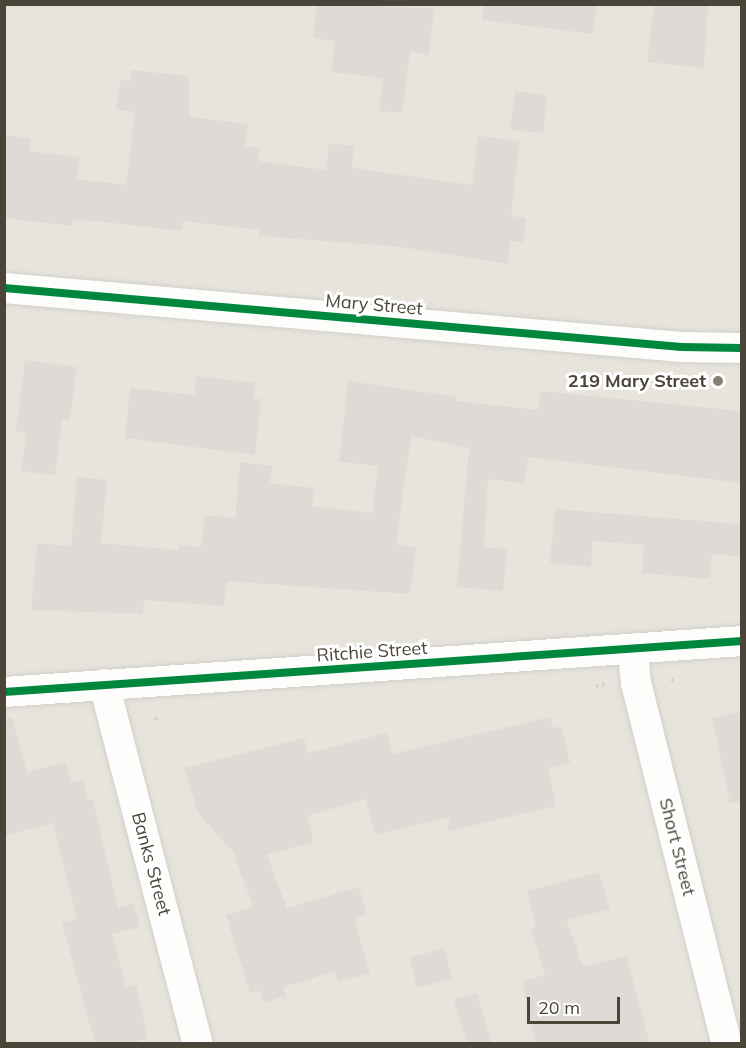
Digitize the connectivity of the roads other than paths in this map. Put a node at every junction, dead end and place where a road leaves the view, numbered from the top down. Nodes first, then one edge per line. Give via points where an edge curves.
1 (4, 288) edge
2 (741, 348) edge
3 (741, 641) edge
4 (633, 650) junction
5 (104, 684) junction
6 (4, 692) edge
7 (198, 1044) edge
8 (727, 1044) edge

1 - 2 street, Mary Street via 681,347
3 - 4 street, Ritchie Street
4 - 5 street, Ritchie Street
4 - 8 street, Short Street via 636,683
5 - 6 street, Ritchie Street
5 - 7 street, Banks Street

